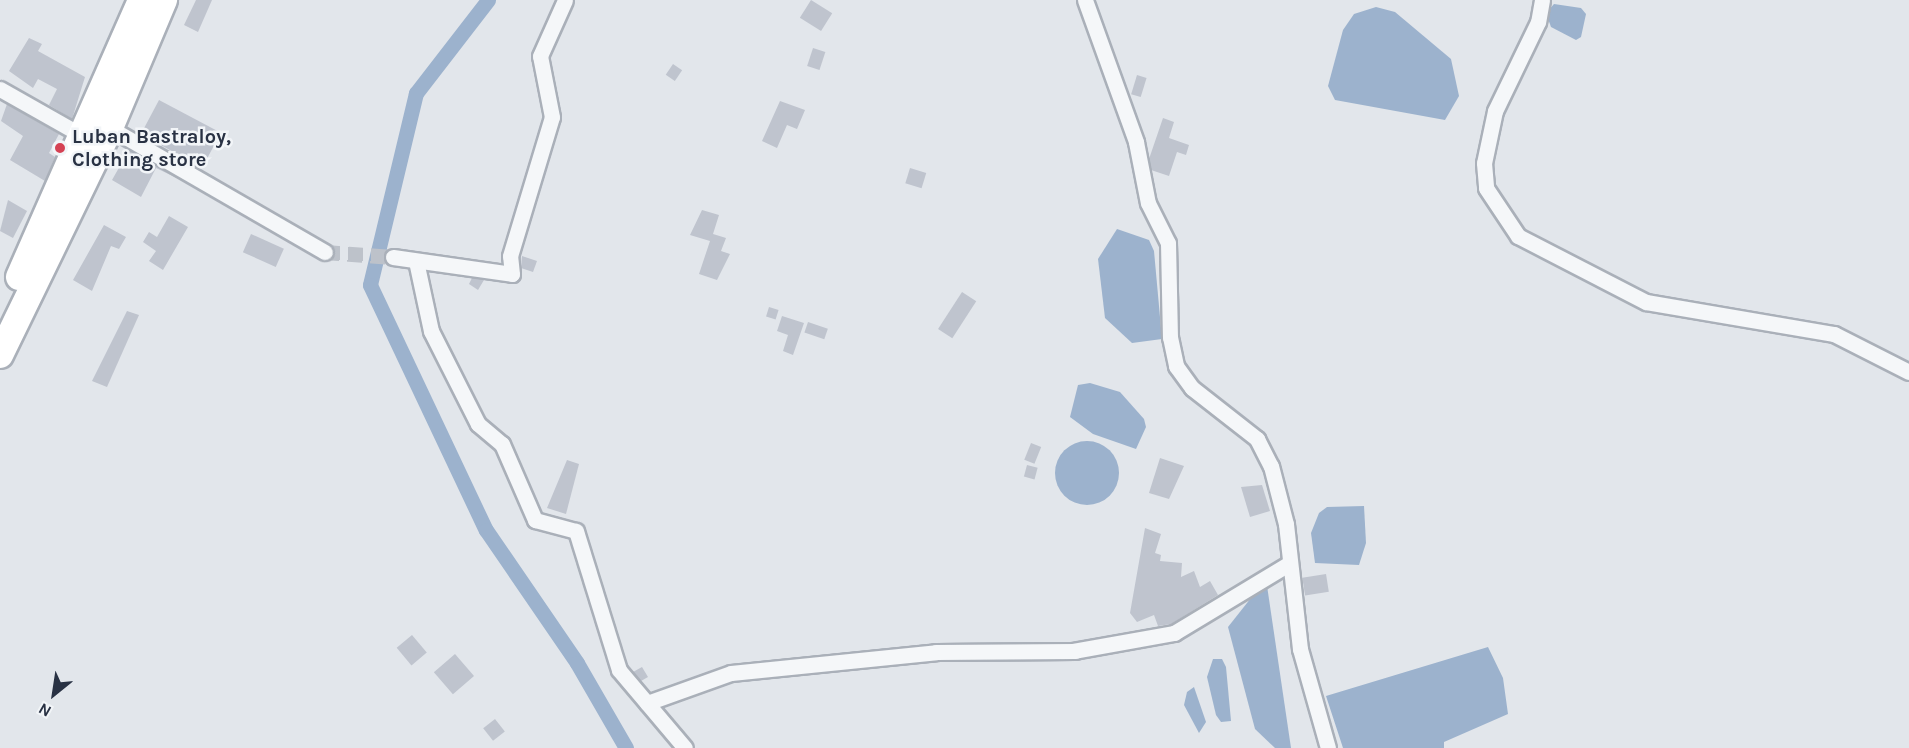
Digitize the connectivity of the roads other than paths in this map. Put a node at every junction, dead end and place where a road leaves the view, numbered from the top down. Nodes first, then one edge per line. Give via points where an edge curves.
1 (141, 0) edge
2 (164, 0) edge
3 (565, 0) edge
4 (1085, 0) edge
5 (1542, 0) edge
6 (0, 89) edge
7 (110, 128) junction
8 (83, 136) junction
9 (325, 252) tunnel mouth
10 (393, 257) tunnel mouth
11 (416, 261) junction
12 (0, 315) edge
13 (0, 355) edge
14 (1909, 372) edge
15 (1290, 563) junction
16 (647, 703) junction
17 (686, 748) edge
18 (1328, 748) edge

1 - 8 highway
2 - 7 highway
3 - 11 street via 540,56 552,117 510,255 512,274
4 - 15 street via 1136,142 1148,203 1168,243 1170,338 1176,366 1192,387 1257,439 1271,466
5 - 14 street via 1538,22 1495,111 1484,163 1486,188 1518,236 1646,302 1834,334
6 - 8 street
7 - 9 street
7 - 13 highway
8 - 12 highway
10 - 11 street
11 - 16 street via 431,331 478,424 502,444 535,520 576,531 620,670
15 - 16 street via 1174,633 1074,651 936,652 731,673
15 - 18 street via 1300,649
16 - 17 street

